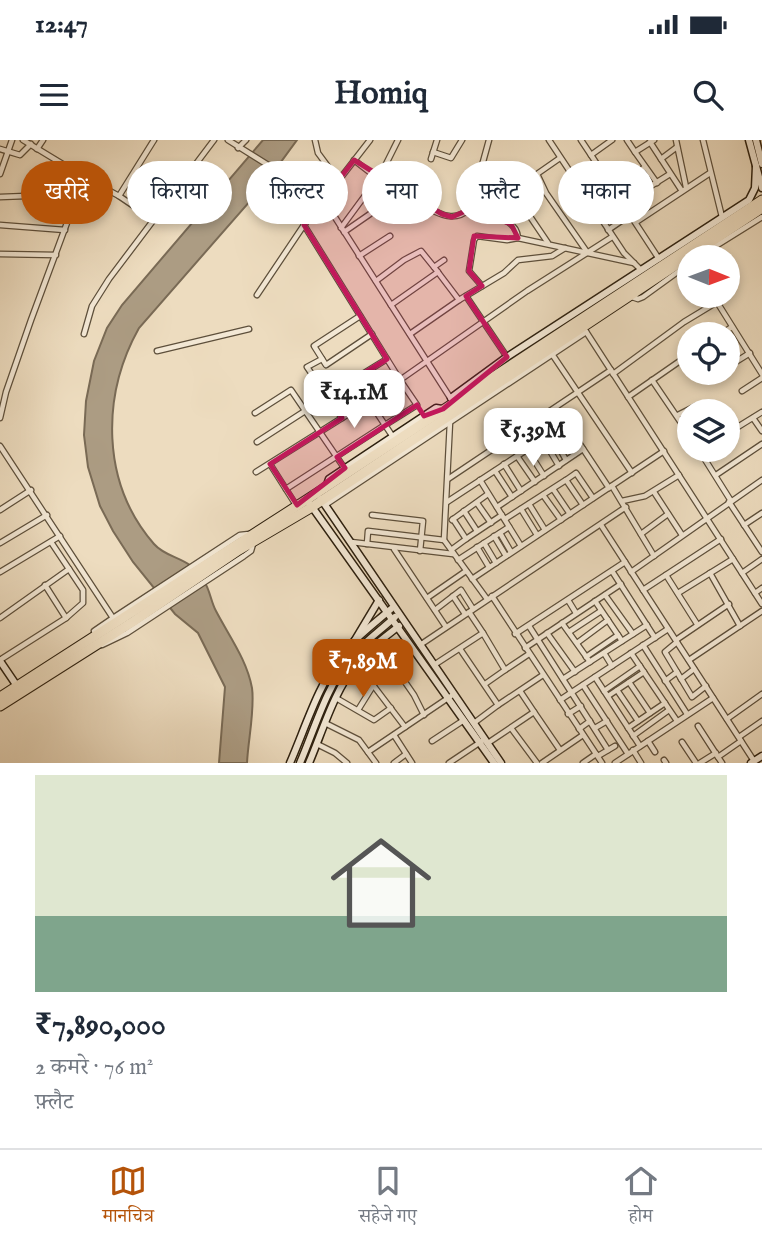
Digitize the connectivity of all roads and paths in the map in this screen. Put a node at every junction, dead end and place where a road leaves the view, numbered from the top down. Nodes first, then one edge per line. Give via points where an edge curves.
1 (12, 140) edge
2 (23, 140) edge
3 (43, 140) edge
4 (155, 140) edge
5 (214, 140) edge
6 (228, 140) edge
7 (246, 140) edge
8 (315, 140) edge
9 (370, 140) edge
10 (398, 140) edge
11 (436, 140) edge
12 (462, 140) edge
13 (489, 140) edge
14 (549, 140) edge
15 (581, 140) edge
16 (610, 140) edge
17 (627, 140) edge
18 (676, 140) edge
19 (703, 140) edge
20 (749, 140) edge
21 (756, 140) edge
22 (652, 141) edge
23 (31, 145) junction
24 (677, 147) junction
25 (238, 148) junction
26 (0, 149) edge
27 (37, 149) junction
28 (9, 152) junction
29 (433, 152) junction
30 (635, 152) junction
31 (592, 155) junction
32 (560, 158) junction
33 (431, 159) dead end
34 (661, 159) junction
35 (354, 160) junction
36 (57, 161) edge
37 (198, 161) edge
38 (260, 161) edge
39 (324, 161) edge
40 (387, 161) edge
41 (483, 161) edge
42 (596, 161) edge
43 (641, 161) edge
44 (362, 165) edge
45 (759, 165) edge
46 (348, 168) edge
47 (710, 173) junction
48 (0, 174) edge
49 (670, 174) junction
50 (654, 179) edge
51 (657, 183) junction
52 (654, 185) edge
53 (762, 188) edge
54 (684, 189) junction
55 (113, 193) edge
56 (21, 196) edge
57 (119, 196) junction
58 (0, 197) edge
59 (362, 200) edge
60 (762, 200) edge
61 (127, 201) edge
62 (762, 208) edge
63 (654, 210) edge
64 (762, 217) edge
65 (362, 219) edge
66 (723, 220) junction
67 (68, 224) edge
68 (149, 224) edge
69 (338, 224) edge
70 (512, 224) edge
71 (535, 224) edge
72 (617, 224) edge
73 (637, 224) edge
74 (0, 225) edge
75 (304, 225) joint
76 (66, 230) junction
77 (342, 230) junction
78 (608, 230) junction
79 (390, 236) dead end
80 (612, 237) junction
81 (518, 238) junction
82 (548, 244) junction
83 (717, 245) edge
84 (565, 247) junction
85 (587, 253) junction
86 (0, 254) edge
87 (56, 255) junction
88 (359, 256) junction
89 (444, 260) dead end
90 (660, 261) junction
91 (634, 263) junction
92 (434, 267) junction
93 (438, 272) junction
94 (677, 272) edge
95 (643, 273) junction
96 (376, 281) junction
97 (482, 286) junction
98 (257, 295) dead end
99 (466, 296) junction
100 (629, 296) junction
101 (458, 300) junction
102 (391, 305) junction
103 (360, 316) junction
104 (483, 321) junction
105 (684, 322) edge
106 (729, 322) edge
107 (677, 327) edge
108 (249, 329) dead end
109 (584, 329) junction
110 (84, 334) dead end
111 (372, 334) junction
112 (410, 334) junction
113 (740, 339) edge
114 (157, 351) dead end
115 (750, 353) junction
116 (552, 354) junction
117 (507, 357) junction
118 (322, 359) junction
119 (387, 359) junction
120 (740, 359) edge
121 (427, 361) junction
122 (677, 363) edge
123 (612, 372) junction
124 (762, 376) edge
125 (400, 380) junction
126 (652, 380) junction
127 (742, 391) dead end
128 (577, 393) junction
129 (327, 396) junction
130 (628, 397) junction
131 (452, 400) junction
132 (369, 401) junction
133 (417, 405) junction
134 (556, 408) junction
135 (305, 411) junction
136 (255, 412) dead end
137 (762, 412) edge
138 (677, 414) edge
139 (447, 416) junction
140 (0, 418) edge
141 (342, 418) junction
142 (426, 418) junction
143 (753, 418) junction
144 (566, 424) junction
145 (385, 425) junction
146 (740, 426) edge
147 (762, 431) edge
148 (320, 433) junction
149 (551, 433) junction
150 (394, 439) junction
151 (543, 439) junction
152 (257, 442) dead end
153 (762, 444) edge
154 (0, 446) edge
155 (527, 449) junction
156 (583, 449) junction
157 (664, 451) junction
158 (517, 456) junction
159 (337, 457) junction
160 (567, 460) junction
161 (708, 462) edge
162 (270, 464) junction
163 (504, 464) junction
164 (559, 466) junction
165 (346, 470) junction
166 (495, 471) junction
167 (256, 472) dead end
168 (632, 473) junction
169 (544, 475) junction
170 (679, 475) junction
171 (716, 475) junction
172 (447, 479) junction
173 (480, 480) junction
174 (566, 480) junction
175 (762, 480) edge
176 (535, 482) junction
177 (611, 487) junction
178 (286, 489) junction
179 (553, 489) junction
180 (31, 490) junction
181 (521, 491) junction
182 (653, 492) junction
183 (488, 494) junction
184 (543, 495) junction
185 (512, 497) junction
186 (593, 498) junction
187 (321, 499) junction
188 (622, 501) junction
189 (730, 501) junction
190 (446, 502) junction
191 (310, 503) junction
192 (477, 503) junction
193 (528, 504) junction
194 (297, 505) junction
195 (583, 505) junction
196 (497, 507) junction
197 (626, 507) junction
198 (521, 509) junction
199 (0, 510) edge
200 (464, 511) junction
201 (762, 513) edge
202 (570, 514) junction
203 (668, 514) junction
204 (47, 515) junction
205 (372, 515) dead end
206 (503, 517) junction
207 (707, 517) junction
208 (453, 519) junction
209 (561, 520) junction
210 (491, 523) junction
211 (445, 524) junction
212 (601, 525) junction
213 (744, 525) junction
214 (509, 527) junction
215 (545, 530) junction
216 (478, 531) junction
217 (641, 534) junction
218 (497, 535) junction
219 (537, 535) junction
220 (682, 535) junction
221 (60, 536) junction
222 (421, 537) junction
223 (252, 538) junction
224 (466, 539) junction
225 (721, 539) junction
226 (444, 540) junction
227 (51, 542) junction
228 (350, 542) junction
229 (0, 543) edge
230 (484, 543) junction
231 (367, 544) junction
232 (521, 546) junction
233 (477, 547) junction
234 (393, 548) junction
235 (420, 551) junction
236 (762, 552) edge
237 (509, 554) junction
238 (454, 555) junction
239 (654, 556) junction
240 (733, 559) junction
241 (762, 559) edge
242 (625, 562) junction
243 (496, 563) junction
244 (489, 567) junction
245 (69, 569) junction
246 (466, 570) junction
247 (612, 571) junction
248 (0, 572) edge
249 (631, 572) junction
250 (710, 573) junction
251 (742, 573) junction
252 (666, 575) junction
253 (472, 579) junction
254 (621, 584) junction
255 (46, 585) junction
256 (762, 588) edge
257 (643, 590) junction
258 (677, 593) junction
259 (755, 593) junction
260 (605, 595) junction
261 (453, 596) junction
262 (490, 597) junction
263 (427, 598) junction
264 (379, 600) junction
265 (568, 600) junction
266 (595, 601) junction
267 (729, 604) junction
268 (762, 604) edge
269 (391, 609) junction
270 (435, 610) junction
271 (469, 611) junction
272 (601, 611) junction
273 (762, 611) edge
274 (576, 613) junction
275 (397, 616) junction
276 (0, 618) edge
277 (66, 618) junction
278 (113, 618) junction
279 (131, 618) junction
280 (608, 620) junction
281 (562, 623) junction
282 (697, 624) junction
283 (647, 625) junction
284 (399, 626) junction
285 (528, 626) junction
286 (740, 626) junction
287 (446, 627) junction
288 (668, 629) junction
289 (569, 632) junction
290 (95, 633) junction
291 (483, 633) junction
292 (547, 633) junction
293 (515, 634) junction
294 (633, 634) junction
295 (618, 635) junction
296 (655, 638) junction
297 (537, 639) junction
298 (622, 641) junction
299 (676, 641) junction
300 (355, 642) junction
301 (378, 643) junction
302 (577, 643) junction
303 (420, 645) junction
304 (643, 645) junction
305 (525, 648) junction
306 (460, 649) junction
307 (88, 650) junction
308 (604, 653) junction
309 (631, 653) junction
310 (529, 654) junction
311 (588, 659) junction
312 (689, 660) junction
313 (0, 663) edge
314 (433, 665) junction
315 (393, 666) junction
316 (612, 666) junction
317 (640, 666) junction
318 (694, 668) junction
319 (505, 670) junction
320 (575, 672) junction
321 (644, 672) junction
322 (677, 672) junction
323 (543, 675) junction
324 (595, 677) junction
325 (564, 679) junction
326 (681, 679) junction
327 (665, 681) junction
328 (629, 682) junction
329 (485, 684) junction
330 (16, 685) junction
331 (373, 685) junction
332 (583, 685) junction
333 (706, 686) junction
334 (617, 690) junction
335 (520, 691) junction
336 (572, 692) junction
337 (606, 694) junction
338 (762, 694) edge
339 (0, 695) edge
340 (451, 696) junction
341 (336, 698) junction
342 (713, 698) junction
343 (560, 700) junction
344 (665, 703) junction
345 (498, 705) junction
346 (0, 706) edge
347 (581, 706) junction
348 (391, 708) junction
349 (358, 710) junction
350 (669, 710) junction
351 (534, 712) junction
352 (650, 713) junction
353 (568, 714) junction
354 (687, 714) junction
355 (424, 715) junction
356 (727, 719) junction
357 (464, 720) junction
358 (590, 721) junction
359 (607, 721) junction
360 (638, 721) junction
361 (677, 721) junction
362 (762, 721) edge
363 (326, 723) junction
364 (474, 723) junction
365 (698, 726) dead end
366 (405, 727) junction
367 (511, 728) junction
368 (628, 728) junction
369 (579, 729) junction
370 (596, 731) junction
371 (394, 735) junction
372 (583, 735) junction
373 (633, 736) junction
374 (740, 739) junction
375 (432, 741) dead end
376 (485, 741) junction
377 (648, 741) junction
378 (587, 742) junction
379 (682, 742) dead end
380 (317, 744) junction
381 (615, 746) dead end
382 (640, 746) junction
383 (560, 750) junction
384 (608, 750) junction
385 (634, 750) junction
386 (368, 752) junction
387 (655, 752) dead end
388 (406, 754) junction
389 (628, 754) junction
390 (597, 755) junction
391 (717, 755) junction
392 (456, 761) edge
393 (757, 761) edge
394 (290, 763) edge
395 (300, 763) edge
396 (309, 763) edge
397 (347, 763) edge
398 (376, 763) edge
399 (394, 763) edge
400 (412, 763) edge
401 (449, 763) edge
402 (494, 763) edge
403 (501, 763) edge
404 (539, 763) edge
405 (583, 763) edge
406 (601, 763) edge
407 (616, 763) edge
408 (641, 763) edge
409 (698, 763) edge
410 (722, 763) edge

1 - 28 street
2 - 23 street
3 - 27 street
4 - 57 street
5 - 37 street
6 - 25 street
7 - 25 street
8 - 39 street
9 - 35 street
10 - 40 street
11 - 29 street
12 - 29 street via 451,158
13 - 41 street
14 - 32 street
15 - 31 street
16 - 31 street
17 - 30 street
18 - 24 street
19 - 47 street
20 - 45 street
21 - 45 street
22 - 30 street
22 - 34 street
23 - 27 street
23 - 28 street via 20,155
24 - 34 street
24 - 54 street
25 - 38 street
26 - 28 street
27 - 36 street
28 - 48 street
29 - 33 street
30 - 43 street
31 - 42 street
32 - 78 street
32 - 85 street via 537,174
34 - 49 street
35 - 44 street
35 - 46 street
45 - 53 street
45 - 66 street via 753,195
47 - 54 street
47 - 66 street
49 - 51 street
49 - 54 street
50 - 51 street
51 - 52 street
54 - 63 street
55 - 57 street
56 - 58 street
57 - 61 street
59 - 77 street
60 - 66 highway
62 - 100 highway
64 - 83 street
65 - 77 street
66 - 90 highway
67 - 76 street
68 - 110 street via 98,295
69 - 77 street
70 - 81 street
71 - 82 street
72 - 78 street
73 - 90 street
74 - 76 street
75 - 98 street
75 - 103 street
76 - 87 street
77 - 88 street
78 - 80 street
79 - 88 street
80 - 85 street
80 - 91 street
81 - 82 street
81 - 97 street via 477,236 469,271
82 - 84 street
84 - 85 street
84 - 97 street via 552,256 518,260
85 - 91 street
85 - 104 street
86 - 87 street
87 - 140 street
88 - 96 street
89 - 92 street
90 - 95 highway
91 - 95 street
92 - 93 street
92 - 96 street via 421,251
93 - 101 street
93 - 102 street
94 - 100 street via 643,297
95 - 117 street
95 - 131 highway
96 - 102 street
97 - 99 street
99 - 101 street
99 - 104 street
100 - 109 highway
101 - 112 street
102 - 112 street
103 - 111 street
103 - 118 street via 314,346
104 - 117 street
104 - 121 street
105 - 106 street via 717,302
107 - 123 street
108 - 114 street
109 - 116 street
109 - 123 street
109 - 139 highway
111 - 118 street via 326,365
111 - 119 street
112 - 121 street
113 - 115 street
115 - 120 street
115 - 124 street
116 - 128 street
116 - 139 street
117 - 131 street
118 - 129 street via 307,367
119 - 125 street
119 - 129 street
121 - 125 street
121 - 131 street
122 - 126 street
123 - 128 street
123 - 130 street
124 - 127 street
125 - 132 street
125 - 133 street
126 - 130 street
126 - 138 street
128 - 134 street
128 - 168 street
129 - 141 street
130 - 157 street
131 - 139 highway
132 - 141 street
132 - 145 street
133 - 142 street
133 - 145 street
134 - 144 street
134 - 172 street
135 - 136 street via 291,390
135 - 148 street
135 - 152 street
137 - 143 street
139 - 142 highway
139 - 172 street
139 - 187 highway
141 - 148 street
142 - 150 highway
143 - 146 street
143 - 147 street
144 - 149 street
144 - 156 street
145 - 150 street
145 - 159 street
148 - 159 street
148 - 162 street
149 - 151 street
149 - 160 street
150 - 165 highway
151 - 155 street
151 - 164 street
153 - 171 street
154 - 180 street
155 - 158 street
155 - 169 street
156 - 160 street
156 - 177 street
157 - 168 street
157 - 170 street
158 - 163 street
158 - 176 street
159 - 165 street
159 - 178 street
160 - 164 street
161 - 171 street
162 - 167 street
162 - 178 street
163 - 166 street
163 - 181 street
164 - 169 street
165 - 187 highway via 327,485
166 - 173 street
166 - 185 street
168 - 177 street
169 - 176 street
170 - 182 street
170 - 207 street
171 - 189 street
172 - 190 street
173 - 183 street
173 - 190 street
174 - 179 street
174 - 186 street via 576,473
174 - 195 street
175 - 189 street
176 - 181 street
177 - 186 street
177 - 188 street
178 - 194 street
179 - 184 street
179 - 202 street
180 - 199 street
180 - 204 street
181 - 185 street
182 - 188 street
182 - 203 street
183 - 192 street
183 - 196 street
184 - 193 street
184 - 209 street
185 - 196 street
186 - 195 street
187 - 191 highway
187 - 228 street
188 - 197 street
189 - 207 street
189 - 213 street
190 - 211 street
191 - 194 highway
191 - 223 highway
191 - 264 street
192 - 200 street
192 - 210 street
193 - 198 street
193 - 215 street
194 - 223 highway
195 - 202 street
196 - 206 street
197 - 212 street
197 - 217 street
198 - 206 street
198 - 219 street
200 - 208 street
200 - 216 street
201 - 213 street
202 - 209 street
203 - 217 street
203 - 220 street
204 - 221 street
204 - 229 street
205 - 222 street via 423,521
206 - 210 street
206 - 214 street
207 - 220 street
207 - 225 street
208 - 211 street
208 - 224 street
209 - 215 street
210 - 216 street
211 - 226 street
212 - 242 street
212 - 262 street
213 - 236 street
214 - 218 street
214 - 232 street
215 - 219 street
216 - 224 street
217 - 239 street
218 - 230 street
218 - 237 street
219 - 232 street
220 - 239 street
221 - 227 street
221 - 278 street
222 - 226 street
222 - 231 street via 368,531
222 - 235 street
223 - 278 street via 240,535
223 - 279 highway
223 - 307 street via 251,551 113,641
224 - 238 street
225 - 240 street
225 - 252 street
226 - 238 street
227 - 245 street
227 - 248 street
228 - 231 street
228 - 269 street
230 - 233 street
230 - 243 street
231 - 234 street
232 - 237 street
233 - 238 street
233 - 244 street
234 - 235 street
234 - 263 street
235 - 238 street
237 - 243 street
238 - 246 street
239 - 249 street
240 - 250 street
240 - 251 street
241 - 251 street
242 - 247 street
242 - 249 street
243 - 244 street
244 - 253 street
245 - 255 street
245 - 277 street via 85,598
246 - 253 street
246 - 263 street
247 - 254 street
247 - 265 street
249 - 257 street
250 - 258 street
250 - 267 street
251 - 259 street
252 - 257 street
252 - 258 street
253 - 262 street
254 - 260 street
254 - 283 street
255 - 276 street
255 - 277 street
256 - 259 street
257 - 288 street
258 - 282 street
259 - 268 street
260 - 266 street
260 - 294 street
261 - 270 street
261 - 271 street
261 - 271 street via 461,590
262 - 271 street
262 - 293 street
263 - 270 street
264 - 269 street
264 - 300 street
265 - 274 street
265 - 285 street
266 - 272 street
266 - 274 street
267 - 282 street
267 - 286 street
269 - 275 street
269 - 300 street
270 - 287 street
271 - 287 street
271 - 291 street
272 - 280 street
272 - 289 street
273 - 286 street
274 - 281 street
275 - 284 street
275 - 303 street
275 - 395 street via 342,670
277 - 313 street
278 - 290 street
279 - 290 highway
279 - 307 highway
280 - 295 street
280 - 302 street
281 - 289 street
281 - 292 street
282 - 299 street
283 - 294 street
283 - 296 street
284 - 301 street
284 - 340 street
285 - 293 street
285 - 297 street
286 - 312 street
287 - 303 street
288 - 296 street
288 - 299 street
289 - 302 street
290 - 330 highway
291 - 306 street
291 - 319 street
292 - 297 street
292 - 320 street
293 - 305 street
294 - 298 street
295 - 298 street
295 - 311 street
296 - 304 street
297 - 305 street
297 - 325 street
298 - 308 street
299 - 312 street
299 - 322 street via 664,652
300 - 394 street via 320,692
301 - 315 street
301 - 341 street via 359,660
302 - 311 street
303 - 314 street
304 - 309 street
304 - 327 street
305 - 310 street
306 - 314 street
306 - 329 street
307 - 346 highway
308 - 311 street
308 - 316 street
309 - 316 street
309 - 317 street
310 - 319 street
310 - 323 street
311 - 320 street
312 - 318 street
313 - 330 street
314 - 340 street
315 - 331 street
315 - 355 street
316 - 324 street
317 - 321 street
317 - 337 street
318 - 326 street
318 - 333 street
319 - 329 street
320 - 325 street
321 - 328 street
321 - 344 street
322 - 326 street
322 - 327 street
323 - 335 street
323 - 343 street
324 - 332 street
324 - 337 street
325 - 336 street
326 - 333 street via 692,696
327 - 354 street
328 - 334 street
328 - 352 street
329 - 345 street
330 - 339 highway
331 - 348 street
331 - 349 street
332 - 336 street
332 - 359 street
333 - 342 street
334 - 337 street
334 - 360 street
335 - 345 street
335 - 351 street
336 - 343 street
336 - 347 street
337 - 368 street
338 - 356 street
340 - 355 street
340 - 357 street
340 - 364 street
341 - 349 street
341 - 363 street
342 - 354 street
342 - 356 street
343 - 353 street
344 - 350 street
344 - 352 street
345 - 364 street
347 - 353 street
347 - 358 street
348 - 349 street via 374,720
348 - 366 street
350 - 361 street
350 - 373 street
351 - 367 street
351 - 383 street
352 - 360 street
353 - 369 street
354 - 361 street
355 - 366 street
356 - 374 street
357 - 375 street
357 - 376 street
358 - 369 street
358 - 370 street
359 - 370 street
359 - 389 street
360 - 368 street
361 - 377 street
362 - 374 street
363 - 380 street
363 - 386 street via 359,740
364 - 376 street
365 - 391 street
366 - 371 street
367 - 376 street
367 - 404 street
368 - 373 street
369 - 372 street
370 - 378 street
370 - 384 street
371 - 386 street
371 - 388 street
372 - 378 street
372 - 383 street
373 - 382 street
374 - 391 street
374 - 393 street
376 - 392 street
376 - 402 street
376 - 403 street
377 - 382 street
377 - 387 street
378 - 390 street
379 - 409 street
380 - 396 street
380 - 397 street
381 - 384 street
382 - 385 street
383 - 404 street
384 - 390 street
385 - 389 street
385 - 408 street
386 - 398 street
388 - 399 street
388 - 400 street
389 - 407 street
390 - 405 street
390 - 406 street
391 - 409 street
391 - 410 street
392 - 401 street

